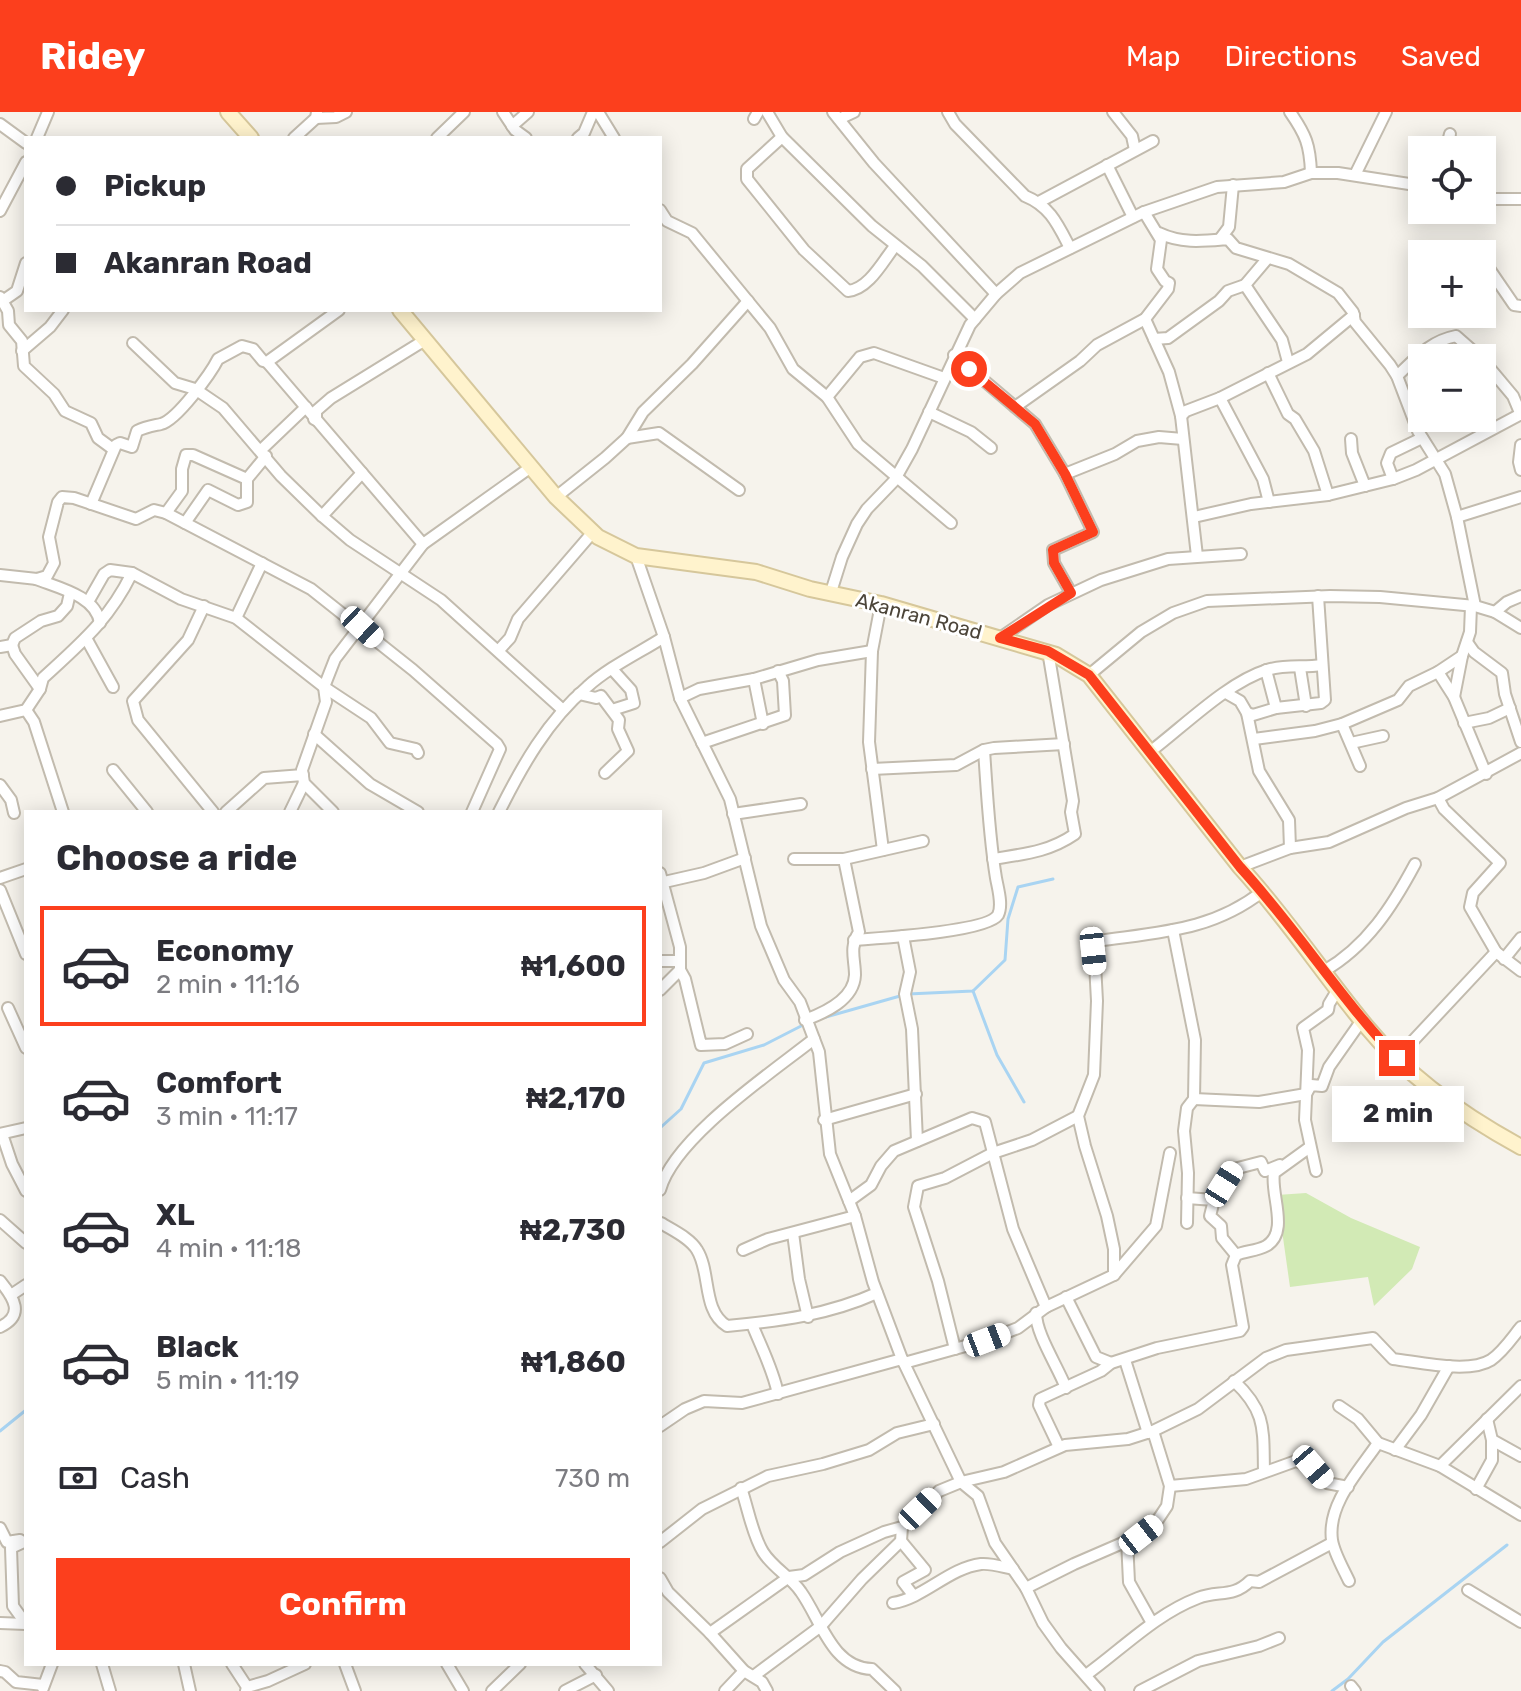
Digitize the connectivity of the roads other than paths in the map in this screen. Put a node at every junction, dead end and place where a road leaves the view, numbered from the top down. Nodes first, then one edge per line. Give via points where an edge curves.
1 (48, 112) edge
2 (228, 112) edge
3 (346, 112) edge
4 (464, 112) edge
5 (503, 112) edge
6 (528, 112) edge
7 (596, 112) edge
8 (767, 112) edge
9 (854, 112) edge
10 (948, 112) edge
11 (1113, 112) edge
12 (1290, 112) edge
13 (1386, 112) edge
14 (317, 115) edge
15 (836, 116) edge
16 (0, 124) edge
17 (512, 126) junction
18 (38, 136) edge
19 (249, 136) edge
20 (296, 136) edge
21 (439, 136) edge
22 (524, 136) edge
23 (580, 136) edge
24 (613, 136) edge
25 (782, 137) junction
26 (1153, 141) dead end
27 (24, 142) edge
28 (1135, 150) junction
29 (1107, 165) junction
30 (24, 166) edge
31 (1311, 173) junction
32 (1355, 175) junction
33 (1408, 184) edge
34 (1233, 185) junction
35 (1496, 199) edge
36 (1521, 199) edge
37 (1039, 202) junction
38 (0, 211) edge
39 (662, 213) edge
40 (1138, 215) junction
41 (1159, 233) junction
42 (1220, 239) junction
43 (895, 246) junction
44 (1070, 248) junction
45 (1267, 259) junction
46 (1496, 279) edge
47 (23, 284) edge
48 (1245, 285) junction
49 (996, 294) junction
50 (2, 299) edge
51 (748, 301) junction
52 (1521, 306) edge
53 (61, 312) edge
54 (336, 312) edge
55 (402, 312) edge
56 (1354, 315) junction
57 (975, 319) junction
58 (1145, 319) junction
59 (1154, 339) junction
60 (425, 340) junction
61 (133, 343) dead end
62 (1431, 344) edge
63 (1465, 344) edge
64 (22, 351) junction
65 (954, 355) junction
66 (267, 362) junction
67 (1288, 362) junction
68 (1408, 365) edge
69 (1268, 373) junction
70 (1397, 376) junction
71 (1496, 376) edge
72 (944, 378) junction
73 (195, 389) junction
74 (827, 397) junction
75 (1220, 398) junction
76 (1015, 407) junction
77 (304, 410) junction
78 (929, 412) junction
79 (1521, 415) edge
80 (1181, 416) junction
81 (316, 420) junction
82 (627, 438) junction
83 (1422, 438) junction
84 (1183, 439) junction
85 (1351, 439) dead end
86 (1521, 445) edge
87 (991, 448) dead end
88 (113, 449) junction
89 (263, 453) junction
90 (1434, 459) junction
91 (531, 467) junction
92 (1521, 470) edge
93 (362, 473) junction
94 (1065, 474) junction
95 (897, 476) junction
96 (247, 479) junction
97 (1393, 479) junction
98 (1365, 486) junction
99 (739, 490) dead end
100 (1328, 495) junction
101 (556, 497) junction
102 (1521, 497) edge
103 (1269, 502) junction
104 (91, 504) junction
105 (166, 513) junction
106 (322, 516) junction
107 (1194, 517) junction
108 (1457, 517) junction
109 (185, 523) junction
110 (951, 523) dead end
111 (593, 532) junction
112 (423, 544) junction
113 (1241, 554) dead end
114 (636, 556) junction
115 (1197, 556) junction
116 (262, 563) junction
117 (132, 573) junction
118 (402, 573) junction
119 (0, 575) edge
120 (23, 575) dead end
121 (37, 579) junction
122 (831, 592) junction
123 (70, 593) junction
124 (1071, 593) junction
125 (1318, 596) junction
126 (1521, 596) edge
127 (88, 602) junction
128 (881, 604) junction
129 (204, 606) junction
130 (1473, 606) junction
131 (1495, 612) junction
132 (236, 618) junction
133 (100, 623) junction
134 (362, 627) junction
135 (1521, 628) edge
136 (664, 637) junction
137 (86, 638) junction
138 (1000, 638) junction
139 (1467, 642) junction
140 (6, 646) edge
141 (499, 650) junction
142 (872, 651) junction
143 (1048, 651) junction
144 (1462, 656) junction
145 (1322, 665) junction
146 (1300, 668) junction
147 (612, 669) junction
148 (1266, 670) junction
149 (778, 671) junction
150 (1438, 672) junction
151 (1089, 675) junction
152 (754, 679) junction
153 (113, 687) dead end
154 (324, 687) junction
155 (40, 689) junction
156 (1226, 693) junction
157 (579, 694) junction
158 (1454, 697) junction
159 (680, 698) junction
160 (1306, 706) junction
161 (1276, 708) junction
162 (1510, 708) junction
163 (26, 710) junction
164 (563, 710) junction
165 (612, 710) junction
166 (1247, 713) junction
167 (0, 716) edge
168 (1464, 723) junction
169 (763, 724) junction
170 (1342, 724) junction
171 (314, 734) junction
172 (1383, 736) dead end
173 (1254, 739) junction
174 (1521, 742) edge
175 (702, 743) junction
176 (1351, 743) junction
177 (1064, 744) junction
178 (984, 750) junction
179 (1151, 751) junction
180 (418, 753) dead end
181 (1521, 753) edge
182 (1360, 766) dead end
183 (872, 769) junction
184 (113, 770) dead end
185 (605, 773) dead end
186 (1486, 774) junction
187 (303, 779) junction
188 (0, 785) edge
189 (1438, 798) junction
190 (6, 802) edge
191 (801, 804) dead end
192 (62, 810) edge
193 (145, 810) edge
194 (211, 810) edge
195 (228, 810) edge
196 (291, 810) edge
197 (331, 810) edge
198 (415, 810) edge
199 (473, 810) edge
200 (500, 810) edge
201 (14, 813) dead end
202 (733, 814) junction
203 (923, 841) dead end
204 (1290, 848) junction
205 (883, 850) junction
206 (745, 858) junction
207 (794, 859) dead end
208 (844, 859) junction
209 (993, 859) junction
210 (1415, 864) dead end
211 (1240, 867) junction
212 (24, 870) edge
213 (0, 878) edge
214 (662, 879) edge
215 (662, 883) edge
216 (0, 890) edge
217 (1263, 891) junction
218 (1173, 930) junction
219 (903, 936) junction
220 (1521, 938) edge
221 (854, 940) junction
222 (24, 949) edge
223 (1500, 956) junction
224 (662, 961) edge
225 (679, 965) junction
226 (1324, 971) junction
227 (1521, 971) edge
228 (662, 987) edge
229 (1338, 989) junction
230 (8, 1008) dead end
231 (1362, 1020) junction
232 (807, 1023) junction
233 (747, 1034) dead end
234 (814, 1039) junction
235 (24, 1044) edge
236 (1397, 1058) junction
237 (916, 1094) junction
238 (1306, 1094) junction
239 (1194, 1099) junction
240 (1078, 1116) junction
241 (824, 1120) junction
242 (24, 1128) edge
243 (1, 1134) edge
244 (917, 1141) junction
245 (1310, 1147) junction
246 (1521, 1147) edge
247 (993, 1153) junction
248 (1170, 1153) dead end
249 (1287, 1162) junction
250 (1316, 1171) dead end
251 (662, 1182) edge
252 (24, 1187) edge
253 (1187, 1198) junction
254 (1214, 1200) junction
255 (849, 1201) junction
256 (855, 1216) junction
257 (0, 1220) edge
258 (1187, 1223) dead end
259 (662, 1225) edge
260 (793, 1233) junction
261 (24, 1241) edge
262 (743, 1250) dead end
263 (1236, 1255) junction
264 (1114, 1275) junction
265 (0, 1281) edge
266 (24, 1286) edge
267 (877, 1293) junction
268 (11, 1295) junction
269 (1066, 1297) junction
270 (1041, 1310) junction
271 (808, 1317) junction
272 (752, 1324) junction
273 (0, 1327) edge
274 (1521, 1327) edge
275 (955, 1349) junction
276 (1125, 1360) junction
277 (903, 1361) junction
278 (1111, 1363) junction
279 (1449, 1366) junction
280 (1234, 1381) junction
281 (1066, 1388) junction
282 (1520, 1390) edge
283 (778, 1394) junction
284 (1339, 1406) dead end
285 (1487, 1419) junction
286 (934, 1424) junction
287 (662, 1425) edge
288 (1150, 1432) junction
289 (1492, 1440) junction
290 (1378, 1443) junction
291 (1059, 1447) junction
292 (1395, 1450) junction
293 (1521, 1456) edge
294 (1440, 1466) junction
295 (1264, 1472) junction
296 (961, 1482) junction
297 (1170, 1486) junction
298 (1348, 1487) junction
299 (741, 1488) junction
300 (1476, 1489) junction
301 (1521, 1515) edge
302 (902, 1527) junction
303 (0, 1528) edge
304 (662, 1539) edge
305 (24, 1540) edge
306 (1127, 1540) junction
307 (24, 1541) edge
308 (901, 1541) junction
309 (1332, 1543) junction
310 (1013, 1569) junction
311 (789, 1577) junction
312 (13, 1578) junction
313 (0, 1581) edge
314 (1349, 1581) dead end
315 (662, 1582) edge
316 (1026, 1588) junction
317 (1468, 1590) dead end
318 (913, 1595) junction
319 (893, 1603) dead end
320 (24, 1621) edge
321 (1521, 1622) edge
322 (0, 1623) edge
323 (1152, 1623) junction
324 (24, 1624) edge
325 (821, 1626) junction
326 (710, 1633) junction
327 (1279, 1638) dead end
328 (51, 1666) edge
329 (103, 1666) edge
330 (184, 1666) edge
331 (233, 1666) edge
332 (301, 1666) edge
333 (346, 1666) edge
334 (448, 1666) edge
335 (518, 1666) edge
336 (587, 1666) edge
337 (0, 1671) edge
338 (744, 1671) junction
339 (596, 1675) junction
340 (755, 1675) junction
341 (1086, 1675) junction
342 (43, 1688) edge
343 (247, 1689) edge
344 (110, 1691) edge
345 (190, 1691) edge
346 (355, 1691) edge
347 (463, 1691) edge
348 (492, 1691) edge
349 (565, 1691) edge
350 (608, 1691) edge
351 (725, 1691) edge
352 (767, 1691) edge
353 (895, 1691) edge
354 (1099, 1691) edge
355 (1140, 1691) edge

1 - 18 street
2 - 19 main road
3 - 14 street
4 - 21 street
5 - 17 street
6 - 17 street
7 - 23 street
7 - 24 street
8 - 25 street
9 - 15 street
10 - 37 street via 1025,196
11 - 28 street via 1132,136
12 - 31 street via 1310,147
13 - 32 street
14 - 20 street
15 - 49 street
16 - 27 street
17 - 22 street
25 - 43 street
25 - 43 street via 747,169 747,179 804,250 848,291 864,284
26 - 28 street
28 - 29 street
29 - 37 street
29 - 40 street
30 - 38 street
31 - 32 street
31 - 34 street via 1284,182
32 - 33 street
34 - 40 street
34 - 42 street via 1229,227
35 - 36 street
37 - 44 street
39 - 51 street via 692,233
40 - 41 street
40 - 44 street
41 - 42 street via 1211,243
41 - 58 street via 1157,269 1169,283
42 - 45 street
43 - 57 street
44 - 49 street via 1020,273
45 - 48 street
45 - 56 street via 1324,283
46 - 52 street via 1514,305
47 - 50 street
48 - 59 street via 1228,291 1168,338
48 - 67 street via 1282,340
49 - 57 street
50 - 64 street
51 - 74 street via 778,339 793,369
51 - 82 street via 643,412
53 - 64 street
54 - 66 street
55 - 60 main road, Akanran Road
56 - 67 street via 1307,354
56 - 70 street
57 - 65 street
58 - 59 street
58 - 76 street via 1097,345
59 - 80 street
60 - 81 street via 331,398 316,411
60 - 91 main road, Akanran Road
61 - 73 street via 175,383
62 - 63 street via 1456,336
64 - 88 street via 24,366 65,411 91,423 98,438
65 - 72 street
65 - 76 street
66 - 73 street via 242,346 218,359
66 - 77 street
67 - 69 street
68 - 70 street
69 - 75 street
69 - 100 street via 1314,451
70 - 83 street
71 - 79 street
72 - 74 street via 874,353 860,357
72 - 78 street
73 - 88 street via 164,422 137,431 132,447 120,443
73 - 89 street via 223,408
74 - 95 street via 858,444
75 - 80 street
75 - 103 street via 1263,479
76 - 94 street via 1035,424
77 - 81 street
77 - 89 street
78 - 87 street
78 - 95 street
79 - 90 street
80 - 84 street
81 - 93 street
82 - 99 street via 659,433
82 - 101 street
83 - 90 street
83 - 97 street via 1391,453 1387,463
84 - 94 street via 1137,441
84 - 107 street
85 - 98 street
86 - 92 street
88 - 104 street
89 - 96 street
89 - 106 street
90 - 97 street
90 - 108 street via 1445,474
91 - 101 main road, Akanran Road
91 - 112 street
93 - 106 street
93 - 112 street
94 - 124 street via 1093,532 1053,550 1054,563
95 - 110 street
95 - 122 street via 857,524
96 - 105 street via 186,455 182,491
96 - 109 street via 247,502 238,505 208,490
97 - 98 street
98 - 100 street
100 - 103 street
101 - 111 main road, Akanran Road
102 - 108 street
103 - 107 street
104 - 105 street via 136,519 154,510
104 - 121 street via 68,497 58,502 49,537 54,563 47,576
105 - 109 street
106 - 118 street
107 - 115 street
108 - 130 street
109 - 116 street
111 - 114 main road, Akanran Road
111 - 141 street via 518,619
112 - 118 street
113 - 115 street
114 - 122 main road, Akanran Road via 756,572
114 - 136 street
115 - 124 street via 1168,559
116 - 132 street
116 - 134 street via 311,589
117 - 127 street via 110,570
117 - 129 street
117 - 133 street
118 - 134 street
118 - 141 street
119 - 121 street
120 - 121 street
121 - 123 street
122 - 128 main road, Akanran Road
123 - 127 street
123 - 140 street via 58,616 41,621
124 - 138 street
125 - 130 street
125 - 145 street
125 - 151 street via 1196,604 1141,632
126 - 131 street
127 - 133 street
128 - 138 main road, Akanran Road
128 - 142 street
129 - 132 street
129 - 194 street via 188,640 133,701 138,720
130 - 131 street
130 - 139 street
131 - 135 street
132 - 154 street
133 - 137 street
134 - 154 street via 335,659
134 - 199 street via 497,744 500,749
136 - 147 street
136 - 159 street
137 - 153 street
137 - 155 street via 43,678
138 - 143 main road, Akanran Road
139 - 144 street
139 - 162 street via 1502,673
140 - 155 street
141 - 164 street
142 - 149 street
142 - 183 street
143 - 151 main road, Akanran Road
143 - 177 street
144 - 150 street
144 - 158 street
145 - 146 street
145 - 160 street via 1325,700
146 - 148 street
146 - 160 street
147 - 157 street
147 - 165 street via 631,690 634,703
148 - 156 street
148 - 161 street
149 - 152 street
149 - 169 street via 785,715
150 - 158 street
150 - 170 street via 1409,686 1398,700
151 - 179 main road, Akanran Road
152 - 159 street
152 - 169 street
154 - 171 street via 326,702
154 - 180 street via 371,718 390,743
155 - 163 street
156 - 166 street
156 - 179 street
157 - 164 street
157 - 165 street via 601,696
158 - 168 street
159 - 175 street
160 - 161 street
161 - 166 street
162 - 168 street
162 - 174 street
163 - 167 street
163 - 192 street
164 - 200 street via 535,745
165 - 185 street via 628,751
166 - 173 street
168 - 186 street
169 - 175 street
170 - 173 street
170 - 176 street
171 - 187 street
171 - 198 street via 370,784
172 - 176 street
173 - 204 street via 1259,771 1289,820
175 - 202 street
176 - 182 street
177 - 178 street
177 - 209 street via 1075,834 1057,847
178 - 183 street via 956,765
178 - 209 street
179 - 211 main road, Akanran Road
181 - 186 street
183 - 205 street
184 - 193 street
186 - 189 street
187 - 195 street via 264,778
187 - 196 street
187 - 197 street
188 - 190 street
189 - 204 street via 1329,842
189 - 223 street via 1500,863 1470,903
190 - 201 street
191 - 202 street
202 - 206 street
203 - 205 street
204 - 211 street
205 - 208 street
206 - 214 street via 704,873
206 - 232 street via 761,926
207 - 208 street
208 - 221 street via 859,932
209 - 219 street via 997,916 966,928
210 - 226 street via 1383,920 1343,960
211 - 217 main road, Akanran Road
212 - 213 street
215 - 225 street via 680,947
216 - 222 street
217 - 218 street via 1228,914
217 - 226 main road, Akanran Road
218 - 239 street via 1195,1040
218 - 240 street via 1094,945 1094,1075
219 - 221 street
219 - 237 street via 910,972 905,994
220 - 223 street
221 - 232 street via 855,976 848,992 832,1010
223 - 227 street
223 - 236 street
224 - 225 street
225 - 228 street
225 - 233 street via 701,1045 725,1044
226 - 229 main road, Akanran Road
229 - 231 main road, Akanran Road
229 - 238 street via 1328,1010 1303,1028
230 - 235 street
231 - 236 main road, Akanran Road
231 - 238 street via 1322,1086 1311,1085
232 - 234 street
234 - 241 street
234 - 251 street via 676,1155
236 - 246 main road, Akanran Road via 1457,1109
237 - 241 street
237 - 244 street
238 - 239 street via 1259,1102
238 - 245 street
239 - 253 street via 1184,1121
240 - 247 street
240 - 264 street via 1107,1216
241 - 255 street via 830,1154
242 - 243 street
243 - 252 street
244 - 247 street via 972,1118 985,1122
244 - 255 street via 894,1151 871,1185
245 - 249 street
245 - 250 street
247 - 270 street
247 - 275 street via 918,1186 914,1207
248 - 264 street via 1156,1226
249 - 254 street via 1265,1171 1261,1162 1234,1169
249 - 263 street via 1274,1173 1275,1237 1264,1247
253 - 254 street
253 - 258 street
254 - 263 street via 1210,1216
255 - 256 street
256 - 260 street
256 - 267 street
257 - 261 street
259 - 272 street via 699,1252 720,1321 727,1326
260 - 262 street
260 - 271 street
263 - 276 street via 1232,1265 1240,1331
264 - 269 street
265 - 268 street
266 - 268 street
267 - 271 street
267 - 277 street
268 - 273 street via 14,1317
269 - 270 street
269 - 278 street via 1096,1357
270 - 275 street via 1018,1328
270 - 281 street via 1036,1325
271 - 272 street
272 - 283 street via 774,1371
274 - 279 street via 1487,1362
275 - 277 street
276 - 278 street
276 - 288 street
277 - 283 street
277 - 286 street
278 - 281 street
279 - 280 street via 1393,1359 1373,1338 1356,1338 1286,1350
279 - 292 street
280 - 288 street via 1198,1409
280 - 295 street via 1254,1402 1262,1423
281 - 291 street via 1040,1399 1039,1405
282 - 285 street
283 - 287 street via 742,1403 704,1401
284 - 290 street
285 - 289 street
285 - 294 street
286 - 296 street
286 - 299 street via 897,1433 869,1450
288 - 291 street
288 - 297 street
289 - 293 street
289 - 300 street via 1492,1460
290 - 292 street
290 - 298 street
291 - 296 street via 1004,1472
292 - 294 street
294 - 300 street
295 - 297 street via 1246,1479
295 - 298 street via 1305,1462 1327,1483
296 - 302 street via 939,1491
296 - 310 street via 978,1496 995,1543
297 - 306 street via 1167,1506 1155,1524
298 - 309 street via 1331,1526
299 - 304 street
299 - 311 street via 763,1552
300 - 301 street
302 - 308 street
302 - 311 street via 840,1552 804,1575
303 - 305 street via 7,1542
306 - 316 street
306 - 323 street via 1129,1582
307 - 312 street via 11,1548
308 - 318 street via 925,1570 903,1582
308 - 325 street
309 - 314 street
309 - 323 street via 1259,1582 1250,1581 1240,1591 1201,1596
310 - 316 street
310 - 318 street via 969,1567
311 - 325 street
311 - 326 street
312 - 313 street
312 - 320 street via 13,1606
315 - 326 street
316 - 341 street via 1043,1623
317 - 321 street
318 - 319 street
322 - 324 street
323 - 341 street
325 - 340 street
325 - 353 street via 850,1665 872,1669
326 - 338 street
327 - 355 street via 1198,1661
328 - 342 street
329 - 344 street
330 - 345 street
331 - 343 street
332 - 343 street
333 - 346 street
334 - 347 street
335 - 348 street
336 - 339 street
337 - 342 street via 16,1682
338 - 340 street
338 - 351 street
339 - 349 street
339 - 350 street
340 - 352 street
341 - 354 street

